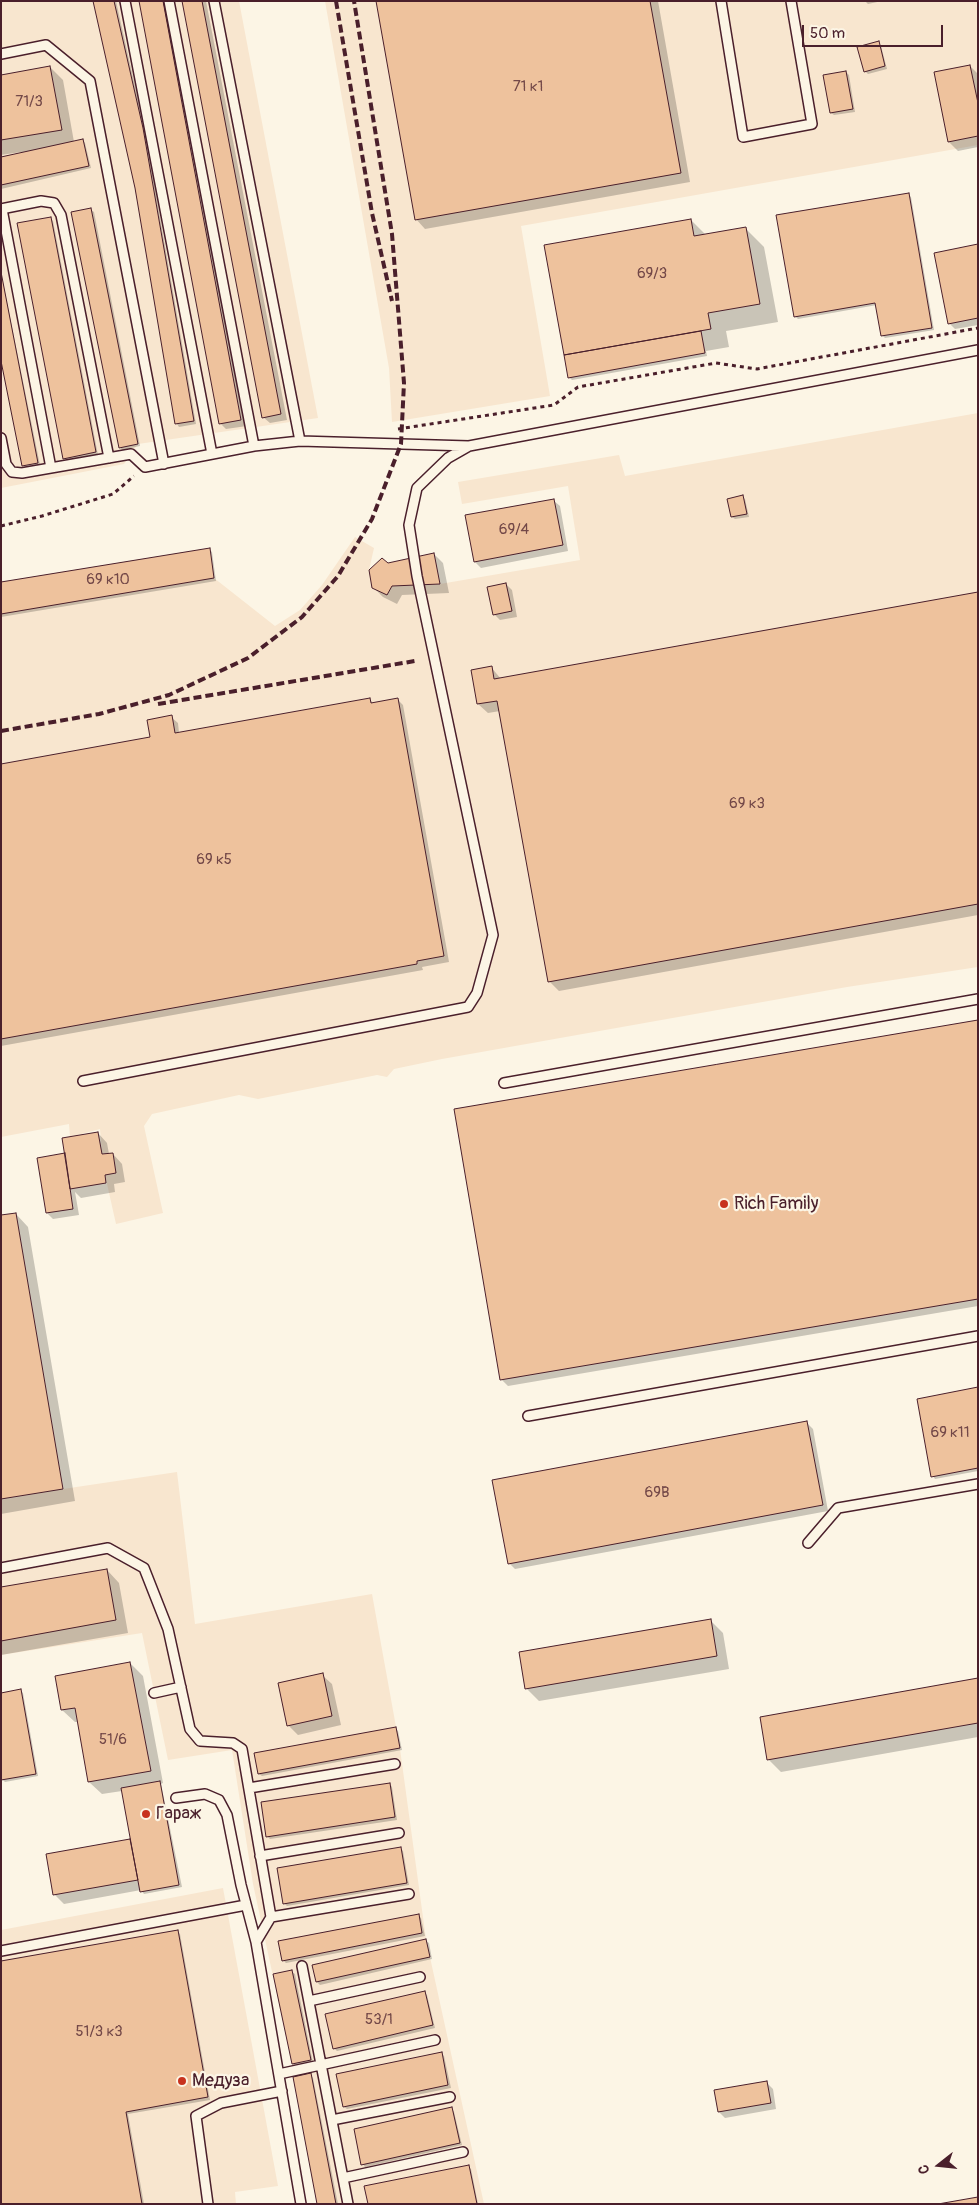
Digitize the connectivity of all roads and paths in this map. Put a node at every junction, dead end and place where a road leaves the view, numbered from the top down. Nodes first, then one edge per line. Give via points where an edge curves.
1 (125, 1) edge
2 (170, 1) edge
3 (214, 1) edge
4 (720, 1) edge
5 (791, 1) edge
6 (1, 54) edge
7 (1, 209) edge
8 (978, 328) edge
9 (978, 350) edge
10 (395, 429) dead end
11 (1, 438) edge
12 (300, 441) junction
13 (254, 446) junction
14 (469, 446) junction
15 (212, 454) junction
16 (109, 458) junction
17 (164, 464) junction
18 (145, 467) junction
19 (51, 468) junction
20 (1, 526) edge
21 (978, 999) edge
22 (83, 1081) dead end
23 (504, 1083) dead end
24 (978, 1336) edge
25 (528, 1416) dead end
26 (978, 1484) edge
27 (808, 1544) dead end
28 (1, 1568) edge
29 (181, 1687) junction
30 (154, 1693) dead end
31 (395, 1764) dead end
32 (249, 1788) junction
33 (176, 1798) dead end
34 (399, 1833) dead end
35 (260, 1856) junction
36 (409, 1894) dead end
37 (246, 1905) junction
38 (270, 1917) junction
39 (256, 1942) junction
40 (1, 1951) edge
41 (302, 1966) dead end
42 (420, 1977) dead end
43 (309, 2001) junction
44 (435, 2040) dead end
45 (321, 2066) junction
46 (279, 2074) junction
47 (282, 2091) junction
48 (450, 2097) dead end
49 (332, 2120) junction
50 (463, 2152) dead end
51 (343, 2178) junction
52 (208, 2204) edge
53 (301, 2204) edge
54 (348, 2204) edge

1 - 15 lane
2 - 13 lane
3 - 12 lane
4 - 5 lane via 743,137 812,124
6 - 17 lane via 46,45 90,81
7 - 16 lane via 41,202 54,204 60,215
7 - 19 lane
8 - 10 path via 757,369 716,363 578,387 554,405
9 - 14 lane
11 - 19 lane via 6,464 12,472
12 - 13 lane
12 - 14 lane
13 - 15 lane
14 - 22 lane via 448,458 417,488 409,525 416,576 493,935 477,993 468,1007
15 - 17 lane
16 - 18 lane via 131,454
16 - 19 lane
17 - 18 lane
18 - 20 path via 113,494
21 - 23 lane
24 - 25 lane
26 - 27 lane via 838,1508
28 - 29 lane via 108,1548 144,1568 168,1629
29 - 30 lane
29 - 32 lane via 190,1729 200,1741 233,1743 242,1749
31 - 32 lane
32 - 35 lane
33 - 37 lane via 205,1794 219,1800 228,1815
34 - 35 lane
35 - 38 lane
36 - 38 lane
37 - 39 lane
37 - 40 lane
38 - 39 lane
39 - 46 lane
41 - 43 lane
42 - 43 lane
43 - 45 lane
44 - 45 lane
45 - 46 lane
45 - 49 lane
46 - 47 lane
47 - 52 lane via 221,2104 196,2116
47 - 53 lane
48 - 49 lane
49 - 51 lane
50 - 51 lane
51 - 54 lane

